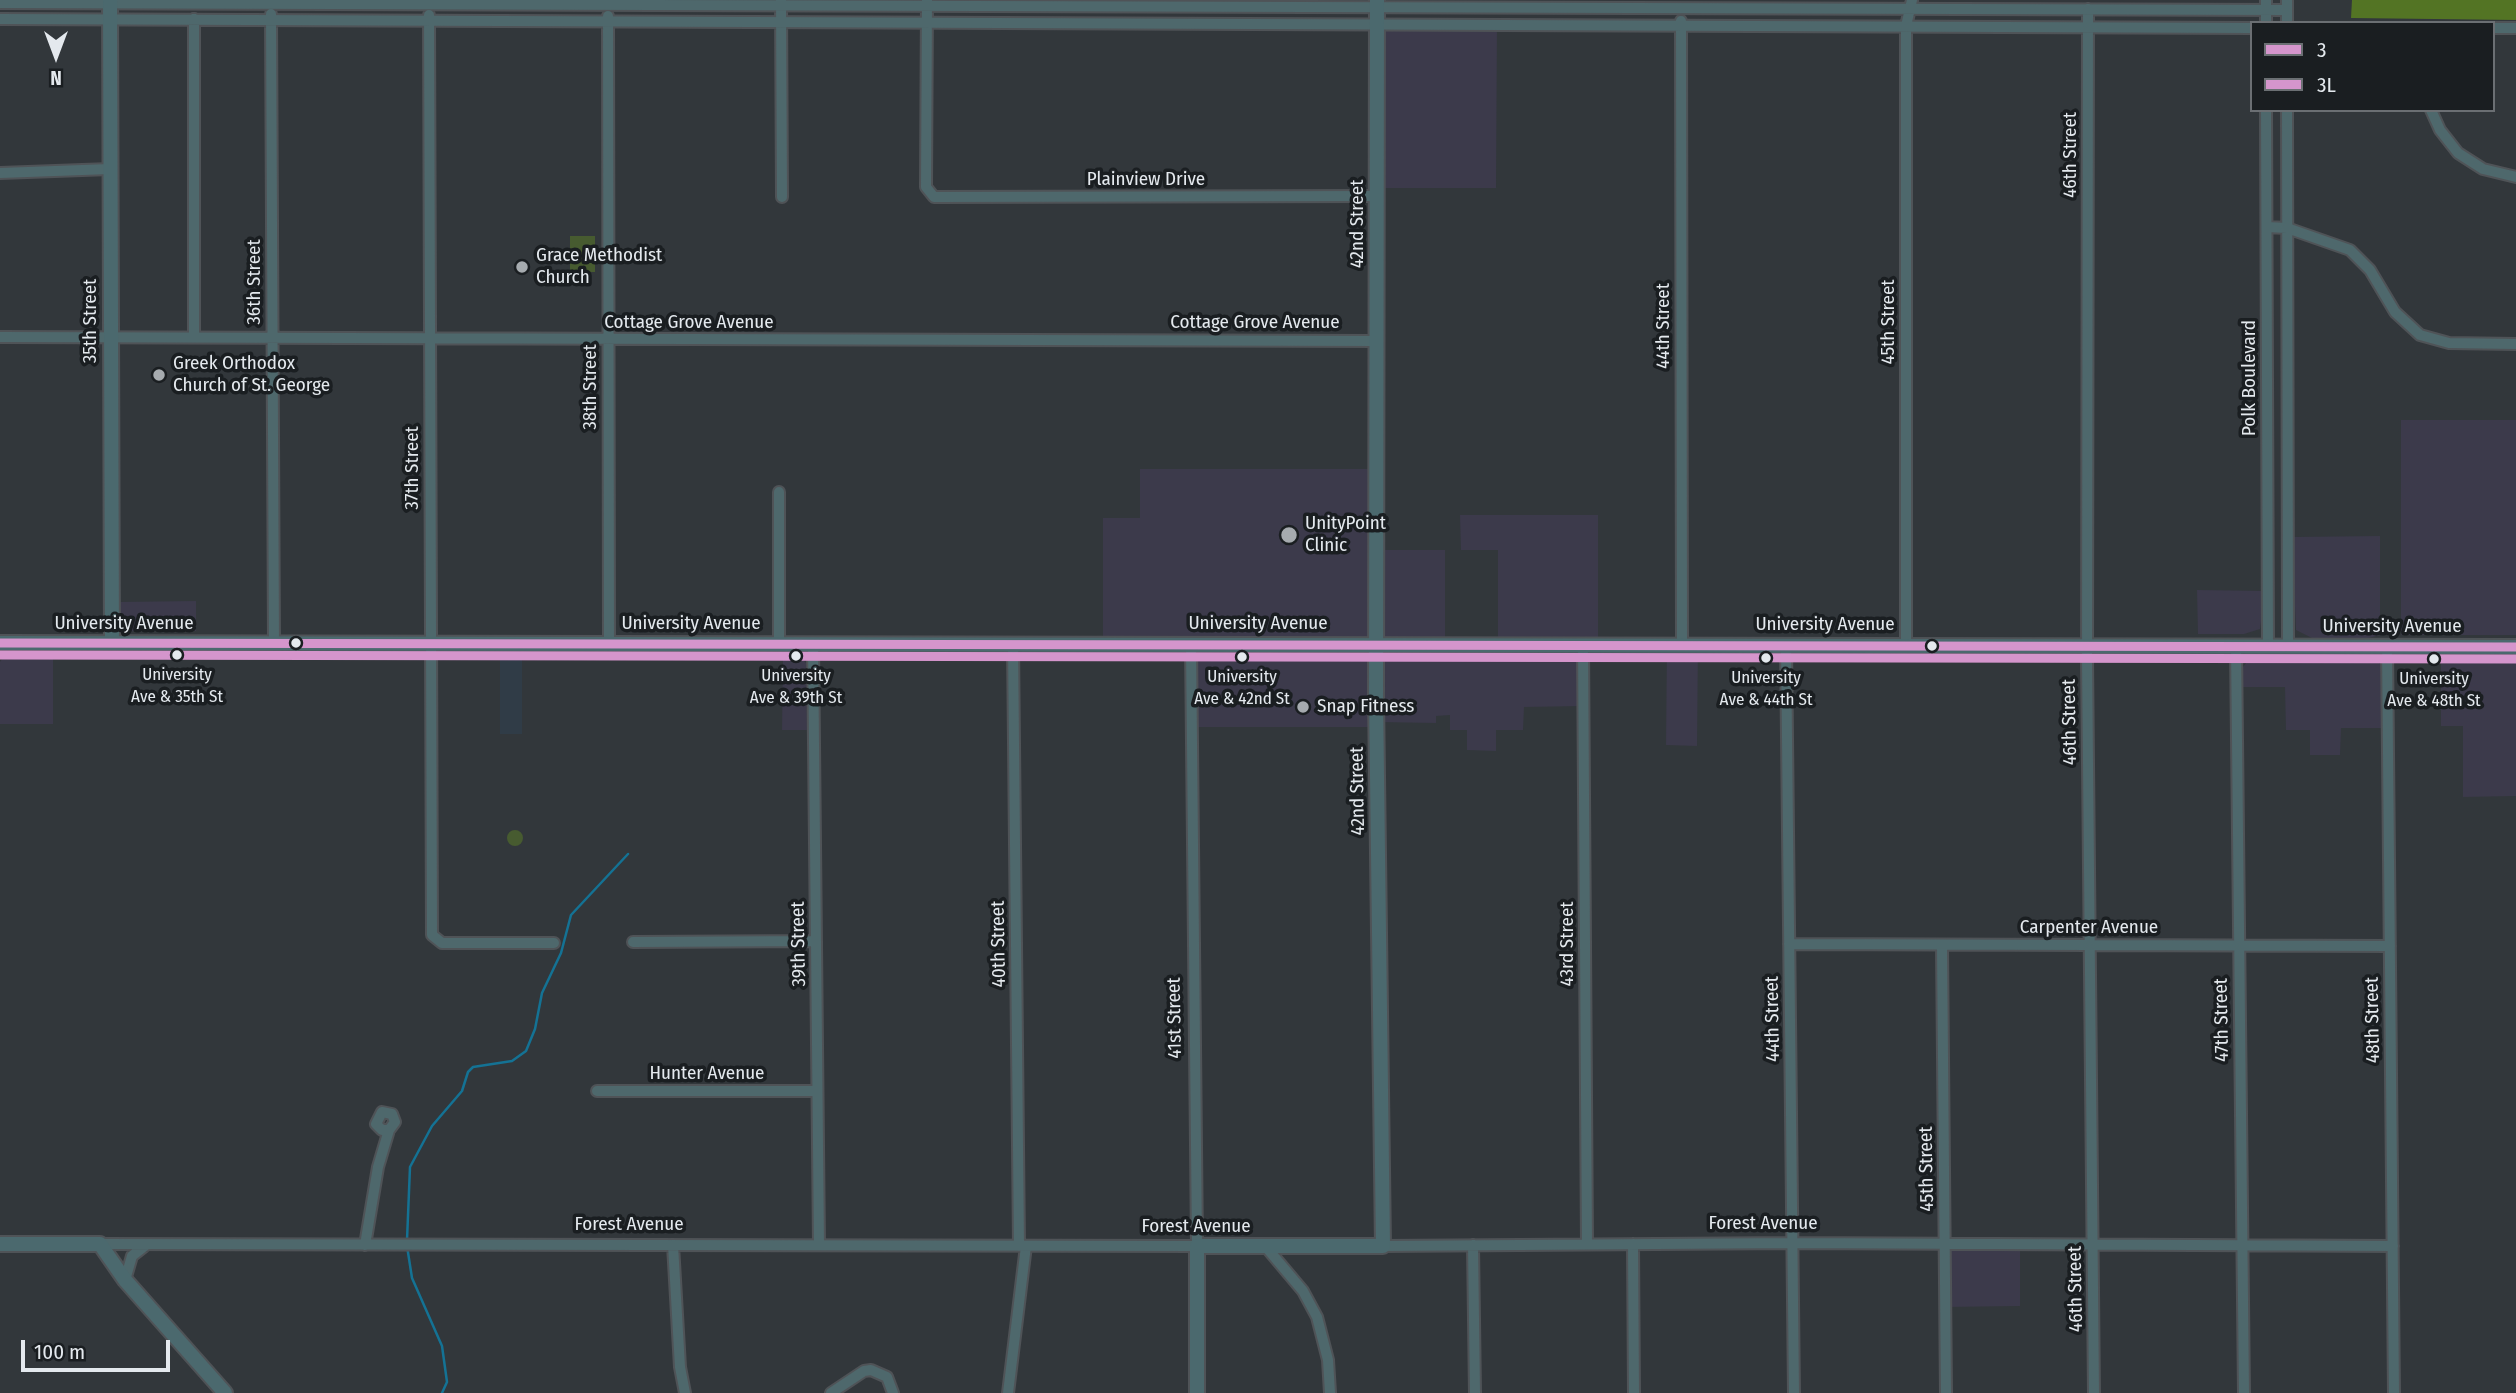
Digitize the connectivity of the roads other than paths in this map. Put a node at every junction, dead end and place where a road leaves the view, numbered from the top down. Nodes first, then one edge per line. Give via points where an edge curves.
1 (110, 2) edge
2 (358, 2) edge
3 (0, 3) edge
4 (493, 3) edge
5 (566, 3) edge
6 (637, 3) edge
7 (782, 3) edge
8 (927, 3) edge
9 (1190, 3) edge
10 (1377, 3) edge
11 (271, 4) junction
12 (1586, 4) edge
13 (1764, 4) edge
14 (1912, 4) edge
15 (429, 5) junction
16 (2266, 5) edge
17 (2287, 5) edge
18 (608, 6) junction
19 (1681, 8) junction
20 (2088, 9) junction
21 (0, 19) edge
22 (110, 19) junction
23 (194, 19) junction
24 (271, 20) junction
25 (358, 20) junction
26 (429, 20) junction
27 (493, 21) junction
28 (608, 21) junction
29 (637, 22) junction
30 (782, 23) junction
31 (927, 24) junction
32 (1191, 24) junction
33 (1377, 24) junction
34 (1586, 25) junction
35 (1681, 26) junction
36 (1764, 26) junction
37 (1906, 26) junction
38 (2088, 27) junction
39 (2250, 27) edge
40 (2495, 28) edge
41 (2516, 28) edge
42 (2266, 112) edge
43 (2287, 112) edge
44 (2432, 112) edge
45 (110, 169) junction
46 (0, 173) edge
47 (2516, 177) edge
48 (1377, 196) junction
49 (782, 197) dead end
50 (2267, 227) junction
51 (2287, 228) junction
52 (0, 337) edge
53 (110, 337) junction
54 (194, 337) junction
55 (272, 338) junction
56 (430, 339) junction
57 (608, 340) junction
58 (1377, 341) junction
59 (2516, 344) edge
60 (779, 492) dead end
61 (0, 643) edge
62 (112, 643) junction
63 (274, 643) junction
64 (431, 643) junction
65 (609, 643) junction
66 (779, 643) junction
67 (813, 643) junction
68 (1013, 643) junction
69 (1191, 643) junction
70 (1376, 643) junction
71 (1583, 644) junction
72 (1682, 644) junction
73 (1786, 644) junction
74 (1906, 645) junction
75 (2088, 646) junction
76 (2236, 646) junction
77 (2268, 646) junction
78 (2288, 646) junction
79 (2387, 646) junction
80 (2516, 647) edge
81 (816, 941) junction
82 (633, 942) dead end
83 (554, 943) dead end
84 (1789, 944) junction
85 (1942, 944) junction
86 (2090, 945) junction
87 (2239, 946) junction
88 (2390, 946) junction
89 (597, 1091) dead end
90 (817, 1091) junction
91 (389, 1130) dead end
92 (1793, 1243) junction
93 (0, 1244) edge
94 (76, 1244) junction
95 (100, 1244) junction
96 (149, 1244) junction
97 (365, 1244) junction
98 (1587, 1244) junction
99 (1633, 1244) junction
100 (1945, 1244) junction
101 (673, 1245) junction
102 (819, 1245) junction
103 (1473, 1245) junction
104 (2093, 1245) junction
105 (2242, 1245) junction
106 (1023, 1246) junction
107 (1197, 1246) junction
108 (1383, 1246) junction
109 (2393, 1246) junction
110 (1266, 1247) junction
111 (125, 1280) junction
112 (225, 1393) edge
113 (685, 1393) edge
114 (831, 1393) edge
115 (893, 1393) edge
116 (1008, 1393) edge
117 (1197, 1393) edge
118 (1330, 1393) edge
119 (1475, 1393) edge
120 (1634, 1393) edge
121 (1794, 1393) edge
122 (1946, 1393) edge
123 (2094, 1393) edge
124 (2244, 1393) edge
125 (2394, 1393) edge

1 - 3 street
1 - 11 street
1 - 22 main road, 35th Street
2 - 11 street
2 - 15 street
2 - 25 street
4 - 5 street
4 - 15 street
4 - 27 street
5 - 18 street
6 - 7 street
6 - 18 street
6 - 29 street
7 - 8 street
7 - 30 street
8 - 9 street
8 - 31 street
9 - 10 street
9 - 32 street
10 - 12 street
10 - 33 main road, 42nd Street
11 - 24 street, 36th Street
12 - 19 street
12 - 34 street
13 - 14 street
13 - 19 street
13 - 36 street
14 - 20 street
14 - 37 street, 45th Street
15 - 26 street, 37th Street
16 - 17 street
16 - 20 street
18 - 28 street, 38th Street
19 - 35 street, 44th Street
20 - 38 street, 46th Street
21 - 22 street
22 - 23 street
22 - 45 main road, 35th Street
23 - 24 street
23 - 54 street
24 - 25 street
24 - 55 street, 36th Street
25 - 26 street
26 - 27 street
26 - 56 street, 37th Street
27 - 28 street
28 - 29 street
28 - 57 street, 38th Street
29 - 30 street
30 - 31 street
30 - 49 street
31 - 32 street
31 - 48 street, Plainview Drive via 926,181 929,194 940,199
32 - 33 street
33 - 34 street
33 - 48 main road, 42nd Street
34 - 35 street
35 - 36 street
35 - 72 street, 44th Street
36 - 37 street
37 - 38 street
37 - 74 street, 45th Street
38 - 39 street
38 - 75 street, 46th Street
40 - 41 street
42 - 50 street, Polk Boulevard
43 - 51 street, Polk Boulevard
44 - 47 street via 2458,152 2483,169
45 - 46 street
45 - 53 main road, 35th Street
48 - 58 main road, 42nd Street
50 - 51 street
50 - 77 street, Polk Boulevard
51 - 59 street via 2350,250 2370,270 2395,313 2420,335 2449,343
51 - 78 street, Polk Boulevard
52 - 53 street, Cottage Grove Avenue
53 - 54 street, Cottage Grove Avenue
53 - 62 main road, 35th Street
54 - 55 street, Cottage Grove Avenue
55 - 56 street, Cottage Grove Avenue
55 - 63 street, 36th Street
56 - 57 street, Cottage Grove Avenue
56 - 64 street, 37th Street
57 - 58 street, Cottage Grove Avenue
57 - 65 street, 38th Street
58 - 70 main road, 42nd Street
60 - 66 street
61 - 62 main road, University Avenue
62 - 63 main road, University Avenue
63 - 64 main road, University Avenue
64 - 65 main road, University Avenue
64 - 83 street, 37th Street via 433,939 442,943
65 - 66 main road, University Avenue
66 - 67 main road, University Avenue
67 - 68 main road, University Avenue
67 - 81 street, 39th Street
68 - 69 main road, University Avenue
68 - 106 street, 40th Street
69 - 70 main road, University Avenue
69 - 107 street, 41st Street
70 - 71 main road, University Avenue
70 - 108 main road, 42nd Street
71 - 72 main road, University Avenue
71 - 98 street, 43rd Street
72 - 73 main road, University Avenue
73 - 74 main road, University Avenue
73 - 84 street, 44th Street
74 - 75 main road, University Avenue
75 - 76 main road, University Avenue
75 - 86 street, 46th Street
76 - 77 main road, University Avenue
76 - 87 street, 47th Street
77 - 78 main road, University Avenue
78 - 79 main road, University Avenue
79 - 80 main road, University Avenue
79 - 88 street, 48th Street
81 - 82 street
81 - 90 street, 39th Street
84 - 85 street, Carpenter Avenue
84 - 92 street, 44th Street
85 - 86 street, Carpenter Avenue
85 - 100 street, 45th Street
86 - 87 street, Carpenter Avenue
86 - 104 street, 46th Street
87 - 88 street, Carpenter Avenue
87 - 105 street, 47th Street
88 - 109 street, 48th Street
89 - 90 street, Hunter Avenue
90 - 102 street, 39th Street
91 - 97 street
92 - 99 street, Forest Avenue
92 - 100 street, Forest Avenue
92 - 121 street, 44th Street
93 - 94 main road, Forest Avenue
94 - 95 main road, Forest Avenue
94 - 111 main road
95 - 96 street, Forest Avenue
95 - 111 main road
96 - 97 street, Forest Avenue
96 - 111 street via 132,1256
97 - 101 street, Forest Avenue
98 - 99 street, Forest Avenue
98 - 103 street, Forest Avenue
99 - 120 street
100 - 104 street, Forest Avenue
100 - 122 street, 45th Street
101 - 102 street, Forest Avenue
101 - 113 street
102 - 106 street, Forest Avenue
103 - 108 street, Forest Avenue
103 - 119 street
104 - 105 street, Forest Avenue
104 - 123 street, 46th Street
105 - 109 street, Forest Avenue
105 - 124 street, 47th Street
106 - 107 street, Forest Avenue
106 - 116 street, 40th Street
107 - 110 main road, Forest Avenue
107 - 117 main road, 41st Street
108 - 110 main road, Forest Avenue
109 - 125 street, 48th Street
110 - 118 street via 1303,1291 1317,1317 1328,1360
111 - 112 main road
114 - 115 street via 864,1371 878,1371 887,1377

